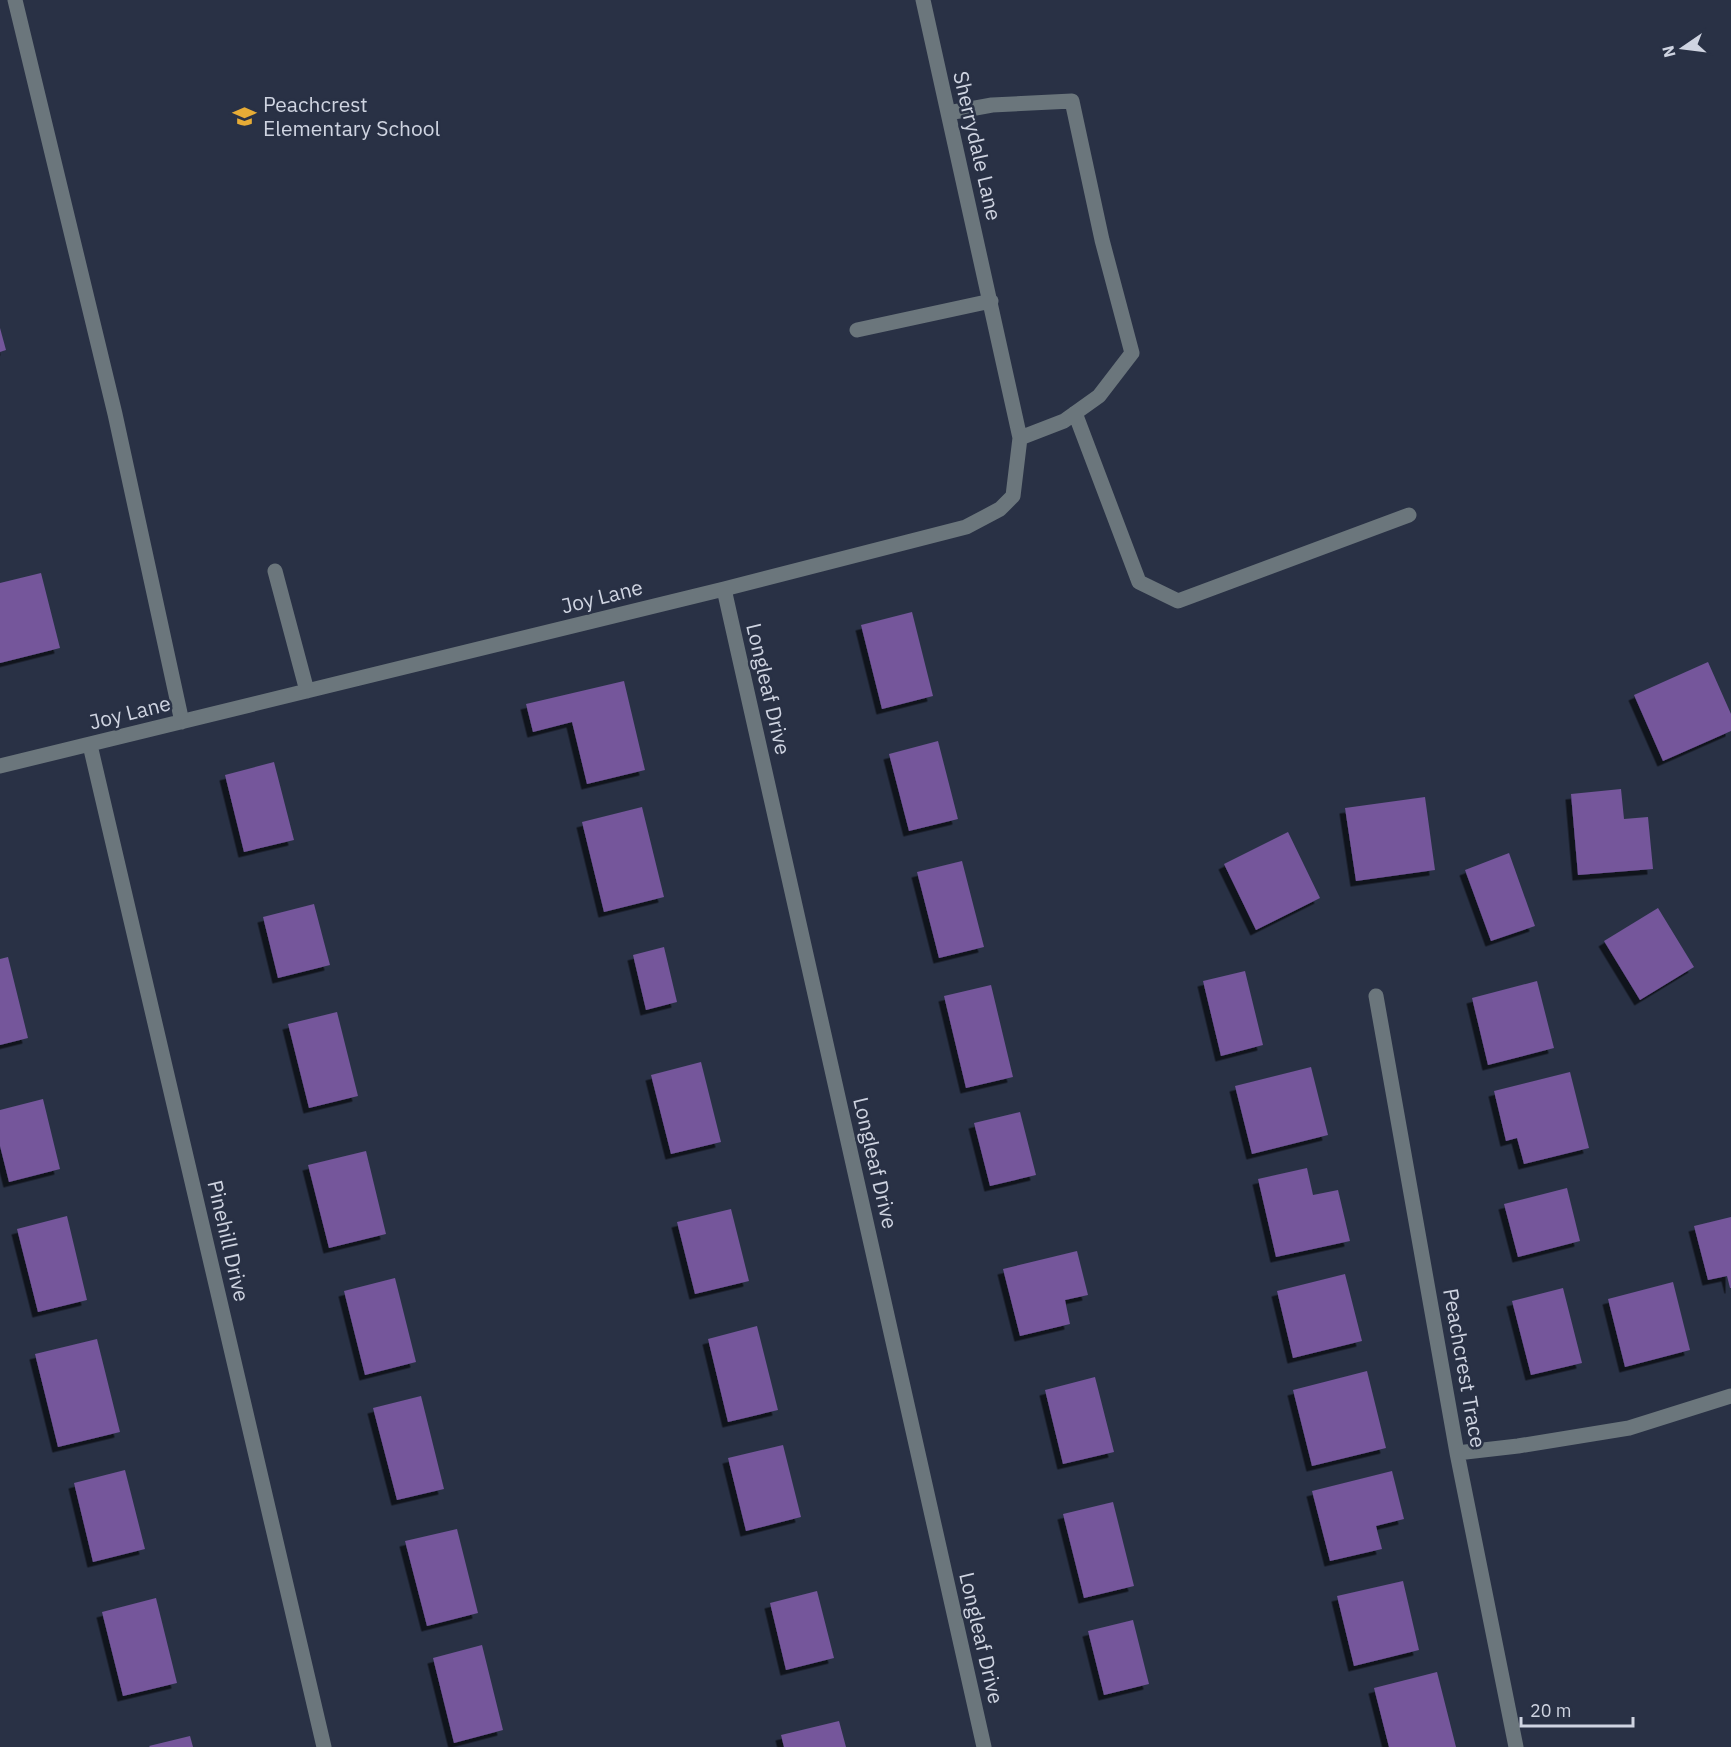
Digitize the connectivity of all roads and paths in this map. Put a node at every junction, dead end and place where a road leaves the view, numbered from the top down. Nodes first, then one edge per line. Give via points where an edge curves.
1 (15, 0) edge
2 (923, 0) edge
3 (948, 113) junction
4 (991, 301) junction
5 (857, 330) dead end
6 (1075, 413) junction
7 (1020, 438) junction
8 (1409, 514) dead end
9 (275, 572) dead end
10 (724, 589) junction
11 (306, 691) junction
12 (182, 722) junction
13 (90, 745) junction
14 (0, 766) edge
15 (1376, 996) dead end
16 (1731, 1396) edge
17 (1457, 1453) junction
18 (324, 1747) edge
19 (984, 1747) edge
20 (1516, 1747) edge

1 - 12 street via 115,414
2 - 3 street, Sherrydale Lane
3 - 4 street, Sherrydale Lane
3 - 6 street via 992,105 1072,101 1102,240 1132,353 1099,396
4 - 5 street
4 - 7 street, Joy Lane
6 - 7 street
6 - 8 street via 1139,582 1178,601
7 - 10 street, Joy Lane via 1013,496 1000,509 966,527
9 - 11 street
10 - 11 street, Joy Lane
10 - 19 street, Longleaf Drive
11 - 12 street, Joy Lane
12 - 13 street, Joy Lane
13 - 14 street, Joy Lane
13 - 18 street, Pinehill Drive
15 - 17 street, Peachcrest Trace
16 - 17 street via 1629,1428
17 - 20 street, Peachcrest Trace

